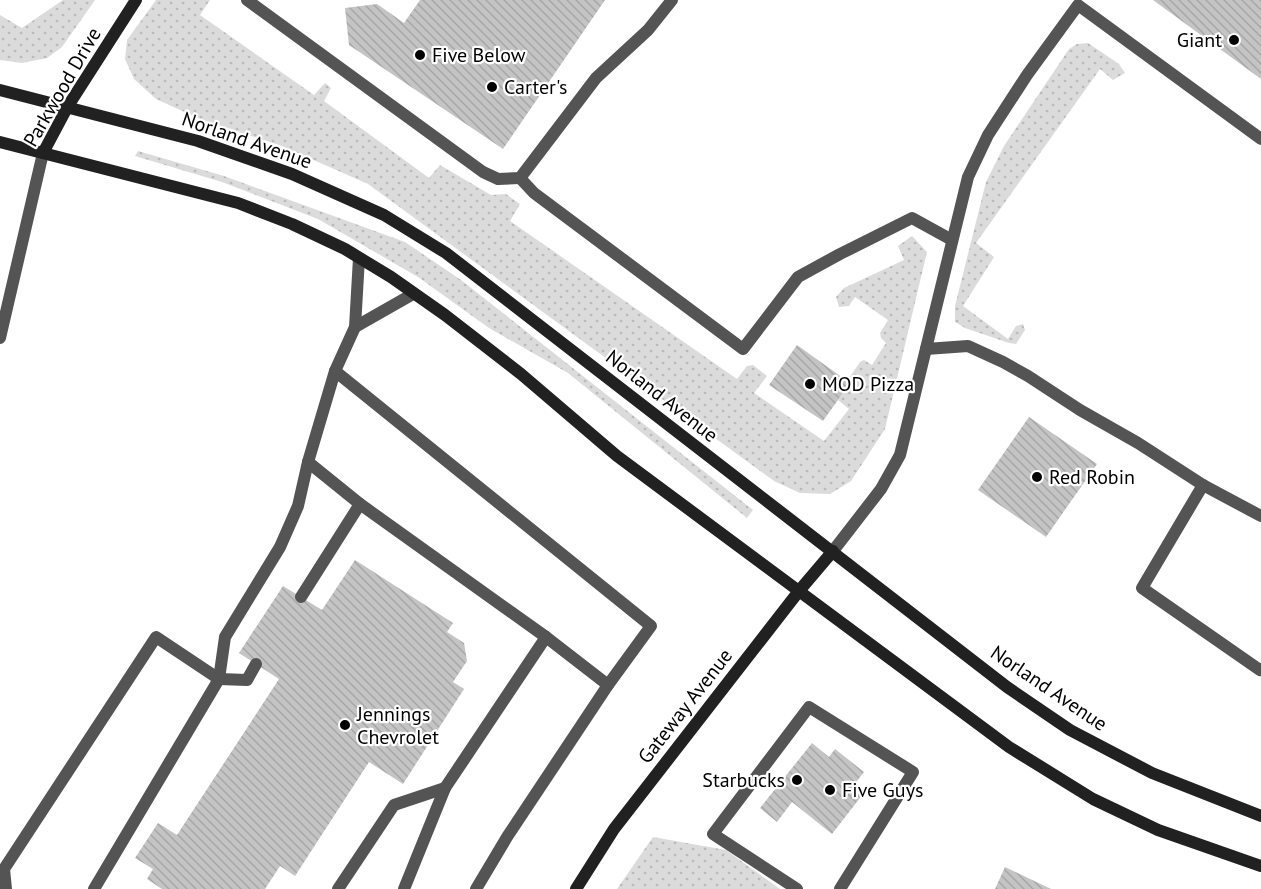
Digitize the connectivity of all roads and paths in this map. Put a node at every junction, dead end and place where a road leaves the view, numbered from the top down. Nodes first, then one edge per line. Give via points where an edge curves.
1 (136, 0) edge
2 (247, 0) edge
3 (672, 0) edge
4 (1079, 3) edge
5 (0, 90) edge
6 (68, 106) junction
7 (1261, 139) edge
8 (0, 142) edge
9 (43, 153) junction
10 (520, 178) junction
11 (952, 240) junction
12 (358, 258) junction
13 (413, 294) junction
14 (355, 327) junction
15 (0, 338) edge
16 (926, 350) junction
17 (336, 371) junction
18 (308, 462) junction
19 (1203, 485) junction
20 (360, 504) junction
21 (1261, 516) edge
22 (833, 552) junction
23 (799, 591) junction
24 (301, 597) dead end
25 (546, 637) junction
26 (256, 664) dead end
27 (1261, 669) edge
28 (219, 679) junction
29 (608, 685) junction
30 (445, 788) junction
31 (1261, 816) edge
32 (1261, 866) edge
33 (6, 889) edge
34 (94, 889) edge
35 (338, 889) edge
36 (404, 889) edge
37 (476, 889) edge
38 (576, 889) edge
39 (797, 889) edge
40 (840, 889) edge

1 - 6 main road, Parkwood Drive
2 - 10 street via 483,172 498,179
3 - 10 street via 648,30 596,78
4 - 7 street
4 - 11 street via 988,135 968,177
5 - 6 main road, Norland Avenue
6 - 9 main road, Parkwood Drive
6 - 22 main road, Norland Avenue via 198,141 292,174 384,215 446,253
8 - 9 main road
9 - 12 main road via 238,203
9 - 15 street, Parkwood Drive
10 - 11 street via 534,193 743,349 798,277 840,254 912,218
11 - 16 street
12 - 13 main road
12 - 14 street
13 - 14 street
13 - 23 main road via 521,374 617,456
14 - 17 street
16 - 19 street via 968,346 1003,362
16 - 22 street via 900,454 881,489
17 - 18 street
17 - 29 street via 651,626
18 - 20 street
18 - 28 street via 298,506 280,548 225,637
19 - 21 street
19 - 27 street via 1142,588
20 - 24 street
20 - 25 street
22 - 23 main road, Gateway Avenue
22 - 31 main road, Norland Avenue via 1007,687 1070,730 1152,773
23 - 32 main road via 1009,747 1093,799 1158,830
23 - 38 main road, Gateway Avenue via 614,829
25 - 29 street
25 - 30 street
26 - 28 street via 247,680
28 - 33 street via 156,637 4,869
28 - 34 street
29 - 37 street
30 - 35 street via 394,805
30 - 36 street
39 - 40 street via 713,834 809,707 912,772

